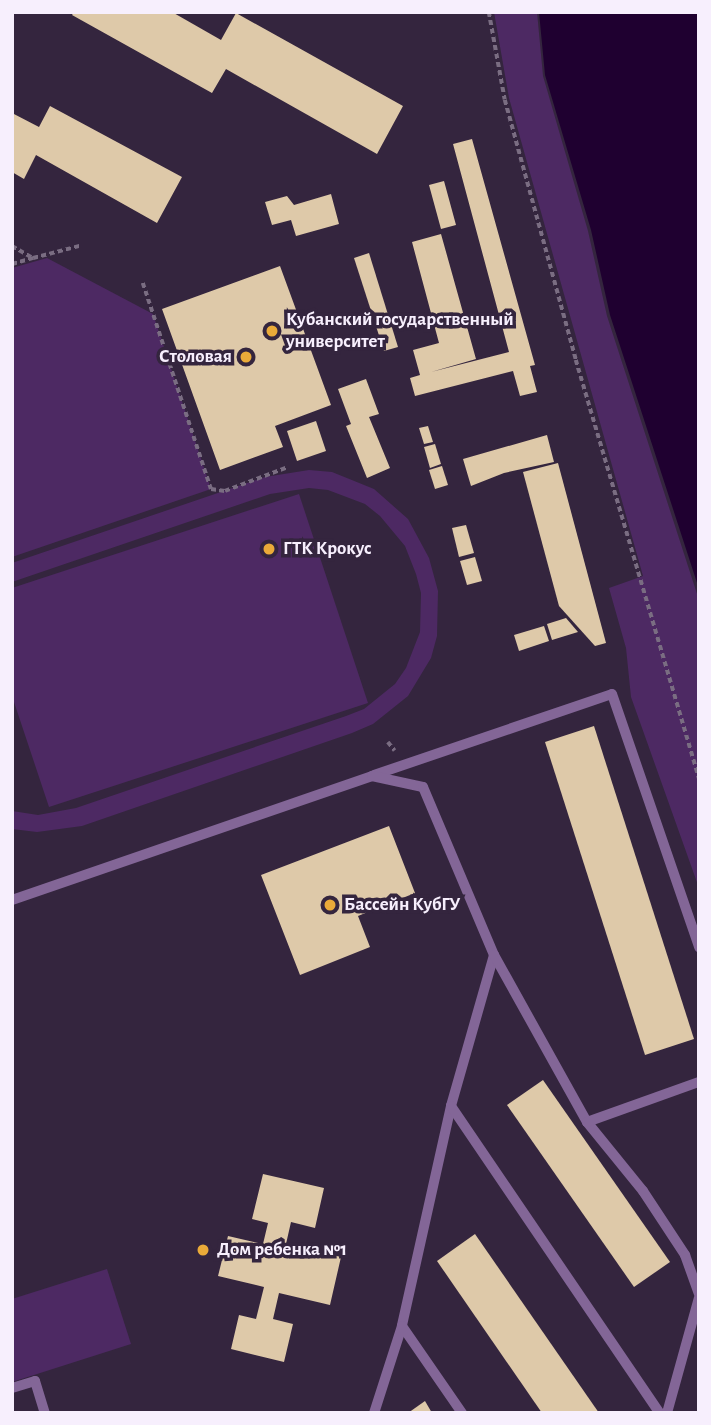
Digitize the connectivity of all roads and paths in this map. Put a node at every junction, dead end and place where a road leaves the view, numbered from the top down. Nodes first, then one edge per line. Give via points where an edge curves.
1 (489, 12) edge
2 (12, 246) edge
3 (79, 246) dead end
4 (33, 258) junction
5 (12, 264) edge
6 (143, 283) dead end
7 (288, 467) dead end
8 (372, 776) junction
9 (699, 778) edge
10 (12, 900) edge
11 (699, 947) edge
12 (494, 955) junction
13 (699, 1082) edge
14 (451, 1106) junction
15 (587, 1122) junction
16 (699, 1296) edge
17 (402, 1326) junction
18 (12, 1388) edge
19 (45, 1413) edge
20 (374, 1413) edge
21 (462, 1413) edge
22 (660, 1413) edge
23 (667, 1413) edge

1 - 9 path via 505,100 576,360
2 - 4 path
3 - 4 path
4 - 5 path
6 - 7 path via 211,489 225,491
8 - 10 lane
8 - 11 lane via 612,694
8 - 12 lane via 423,787
12 - 14 lane
12 - 15 lane
13 - 15 lane
14 - 17 lane
14 - 22 lane
15 - 16 lane via 643,1191 678,1244
16 - 23 lane
17 - 20 lane
17 - 21 lane
18 - 19 lane via 35,1381

